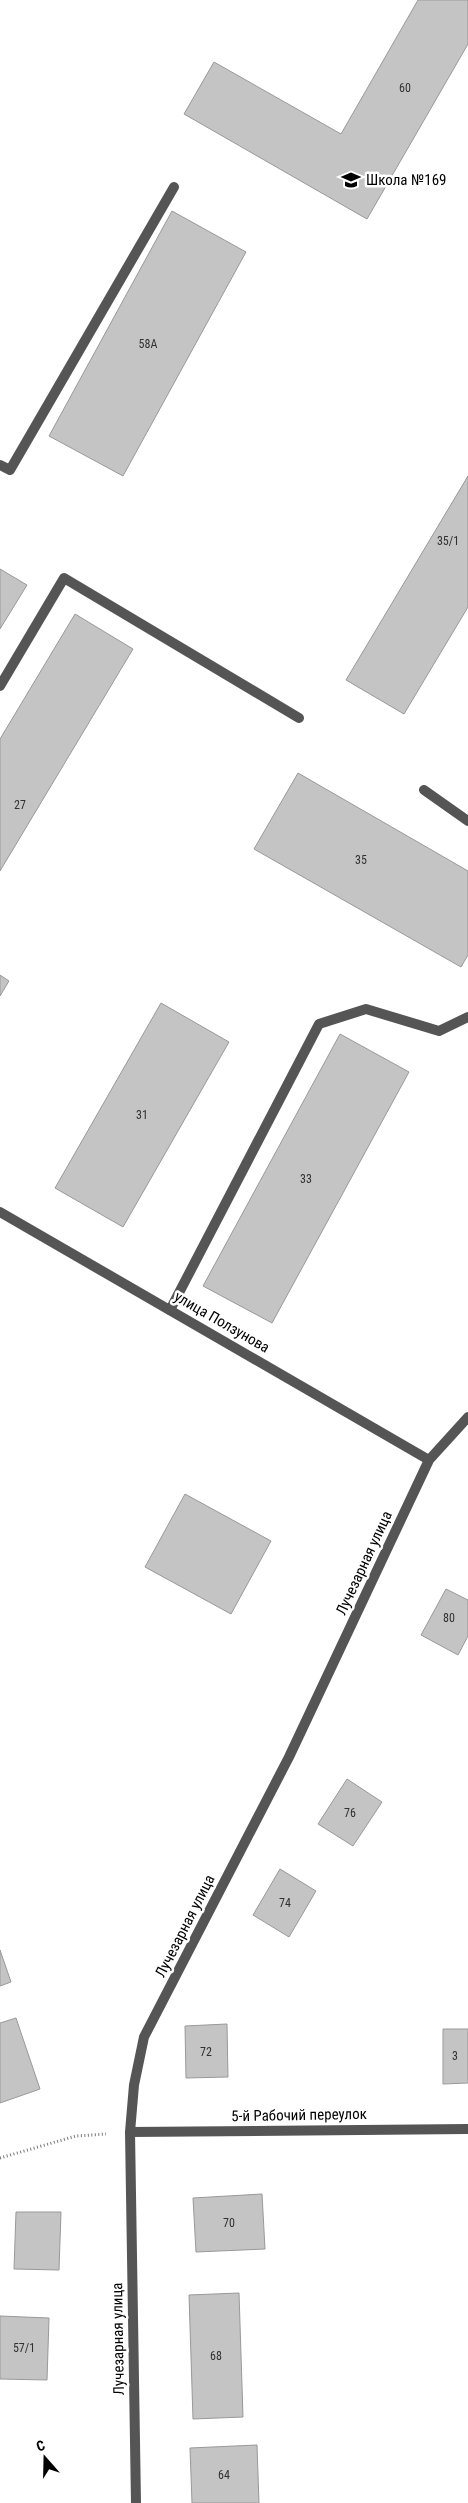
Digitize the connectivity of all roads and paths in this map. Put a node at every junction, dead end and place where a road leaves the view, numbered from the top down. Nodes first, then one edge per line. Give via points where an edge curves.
1 (174, 187) dead end
2 (0, 465) edge
3 (0, 686) edge
4 (299, 718) dead end
5 (424, 790) dead end
6 (468, 821) edge
7 (468, 1017) edge
8 (0, 1212) edge
9 (170, 1310) junction
10 (468, 1417) edge
11 (429, 1460) junction
12 (468, 2129) edge
13 (130, 2132) junction
14 (0, 2158) edge
15 (136, 2503) edge

1 - 2 street via 10,470
3 - 4 street via 64,578
5 - 6 street
7 - 9 street via 439,1031 366,1009 319,1024
8 - 9 street, улица Ползунова
9 - 11 street, улица Ползунова
10 - 11 street, Лучезарная улица
11 - 13 street, Лучезарная улица via 289,1757 144,2037 134,2085
12 - 13 street, 5-й Рабочий переулок
13 - 14 path via 76,2136
13 - 15 street, Лучезарная улица

